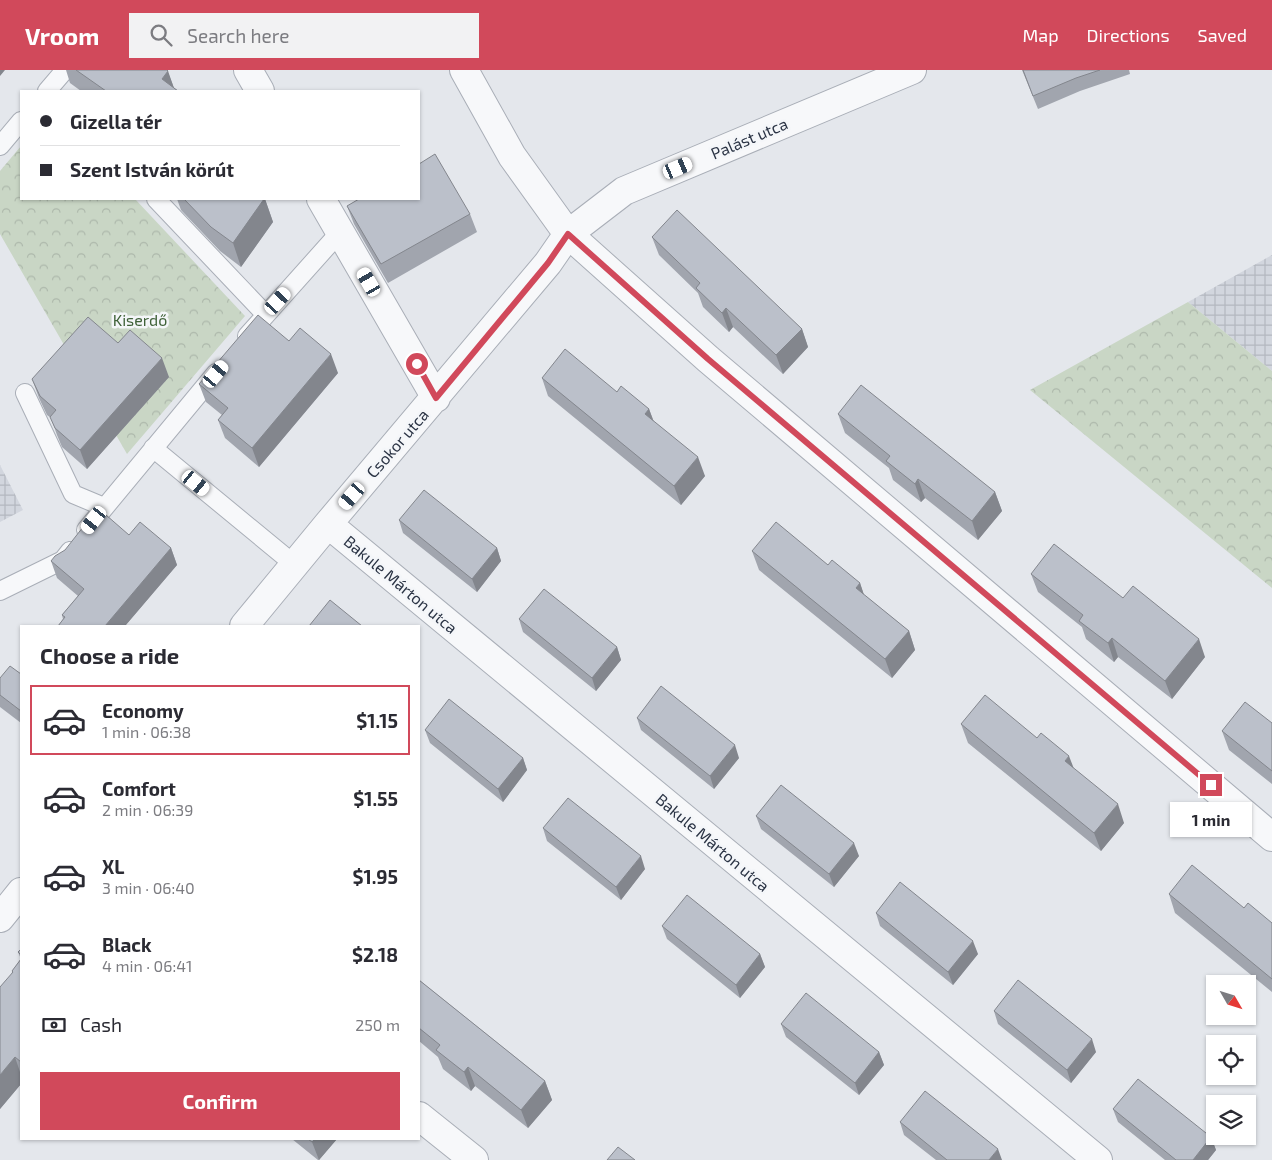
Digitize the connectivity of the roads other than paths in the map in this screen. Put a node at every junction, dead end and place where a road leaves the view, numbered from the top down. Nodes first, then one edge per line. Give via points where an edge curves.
1 (65, 70) edge
2 (248, 70) edge
3 (464, 70) edge
4 (912, 70) edge
5 (50, 90) edge
6 (259, 90) edge
7 (20, 122) edge
8 (0, 146) edge
9 (157, 200) edge
10 (323, 200) edge
11 (340, 232) junction
12 (568, 234) junction
13 (266, 314) junction
14 (25, 393) dead end
15 (436, 398) junction
16 (153, 448) junction
17 (104, 507) junction
18 (328, 524) junction
19 (295, 565) junction
20 (0, 591) edge
21 (245, 625) edge
22 (1272, 837) edge
23 (20, 893) edge
24 (0, 918) edge
25 (420, 1117) edge
26 (474, 1160) edge
27 (1098, 1160) edge

1 - 5 lane
2 - 6 street
3 - 12 street via 512,156
4 - 12 street, Palást utca via 624,191
7 - 8 lane
9 - 13 lane
10 - 11 street
11 - 13 lane
11 - 15 street
12 - 15 street, Csokor utca via 548,263
12 - 22 street via 708,359
13 - 16 lane
14 - 17 lane via 73,494
15 - 18 street, Csokor utca
16 - 17 lane
16 - 19 lane
17 - 20 lane via 63,560
18 - 19 street, Csokor utca
18 - 27 street, Bakule Márton utca
19 - 21 street, Csokor utca
23 - 24 street
25 - 26 street

